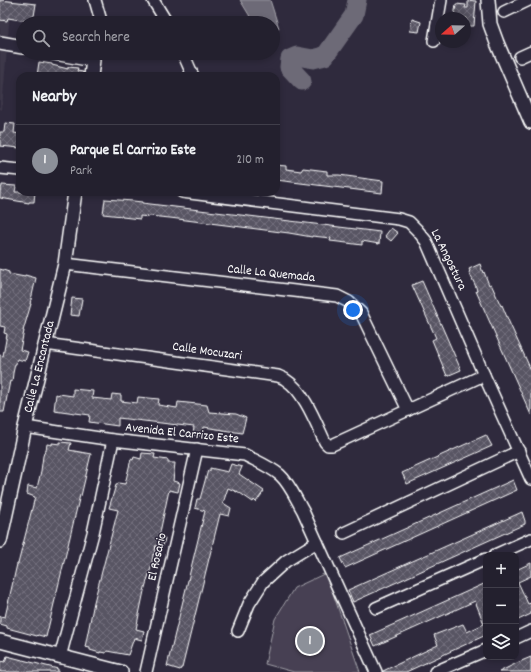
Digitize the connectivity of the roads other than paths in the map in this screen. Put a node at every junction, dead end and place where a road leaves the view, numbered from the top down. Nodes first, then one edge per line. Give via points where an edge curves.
1 (95, 0) edge
2 (153, 0) edge
3 (441, 0) edge
4 (488, 0) edge
5 (529, 0) edge
6 (504, 12) dead end
7 (102, 16) edge
8 (163, 16) edge
9 (434, 41) dead end
10 (0, 43) edge
11 (16, 46) edge
12 (531, 52) edge
13 (520, 57) dead end
14 (93, 60) edge
15 (186, 60) edge
16 (92, 72) edge
17 (191, 72) edge
18 (531, 122) edge
19 (0, 168) edge
20 (16, 170) edge
21 (74, 196) edge
22 (216, 196) edge
23 (65, 264) junction
24 (45, 344) junction
25 (484, 375) junction
26 (408, 410) junction
27 (25, 427) junction
28 (113, 440) junction
29 (197, 449) junction
30 (519, 451) junction
31 (531, 479) edge
32 (344, 533) dead end
33 (531, 539) edge
34 (0, 541) edge
35 (317, 542) junction
36 (502, 552) edge
37 (483, 560) edge
38 (376, 608) dead end
39 (238, 631) dead end
40 (531, 631) edge
41 (519, 637) edge
42 (0, 641) edge
43 (483, 651) edge
44 (60, 657) junction
45 (121, 672) edge
46 (146, 672) edge
47 (376, 672) edge
48 (435, 672) edge

1 - 7 street
2 - 8 street
3 - 9 street
4 - 18 street via 490,24
5 - 6 street
10 - 11 street
12 - 13 street
14 - 16 street
15 - 17 street
19 - 20 street
21 - 23 street, Calle La Encantada
22 - 25 street, La Angostura via 400,218 409,222 426,241
23 - 24 street, Calle La Encantada
23 - 26 street, Calle La Quemada via 336,296 349,302 361,313
24 - 26 street, Calle Mocuzari via 278,376 287,380 303,397 328,445
24 - 27 street, Calle La Encantada
25 - 26 street
25 - 30 street, La Angostura
27 - 28 street, Avenida El Carrizo Este
27 - 34 street, Calle La Encantada
28 - 29 street, Avenida El Carrizo Este
28 - 44 street via 93,533
29 - 35 street, Avenida El Carrizo Este via 244,455 280,475 300,505
29 - 46 street, El Rosario
30 - 31 street, La Angostura
30 - 32 street
33 - 36 street
35 - 39 street via 286,561 263,582 249,604
35 - 47 street, Avenida El Carrizo Este
37 - 38 street
40 - 41 street
42 - 44 street
43 - 48 street
44 - 45 street

